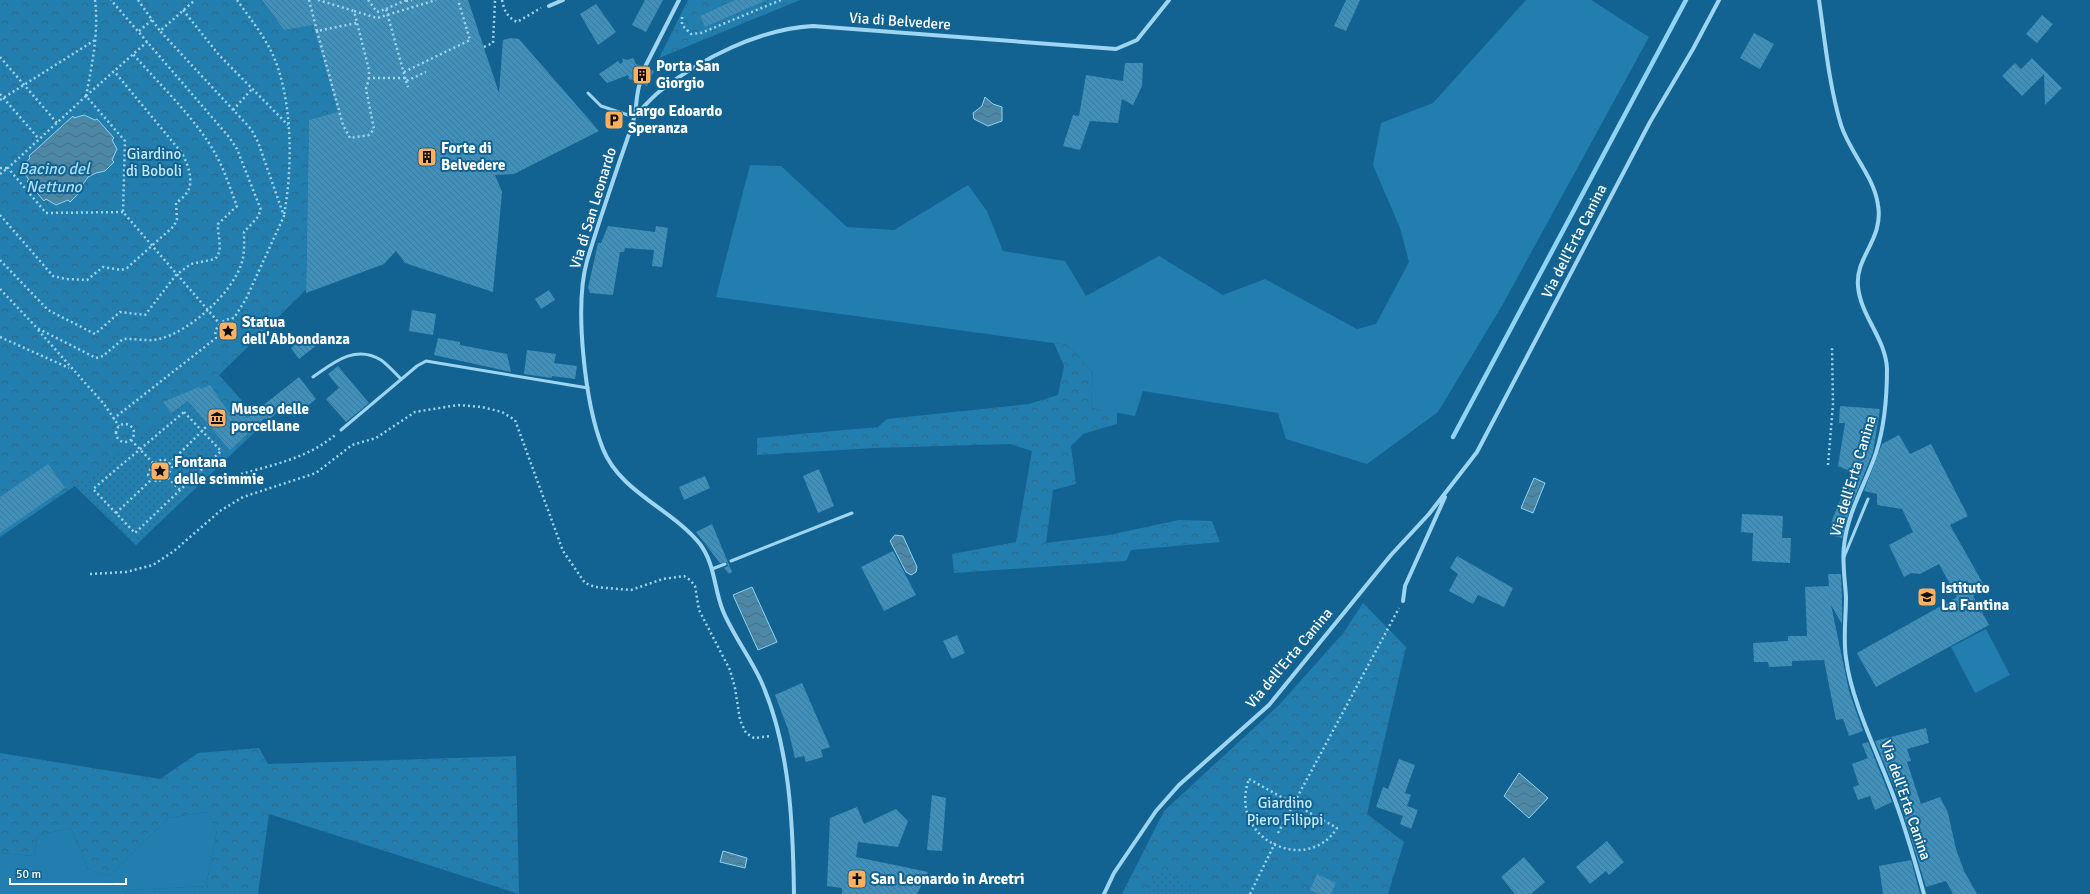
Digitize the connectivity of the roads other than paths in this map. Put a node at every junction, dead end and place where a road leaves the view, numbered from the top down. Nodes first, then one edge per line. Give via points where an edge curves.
1 (563, 0) edge
2 (679, 0) edge
3 (1169, 0) edge
4 (1719, 0) edge
5 (1819, 0) edge
6 (549, 6) dead end
7 (645, 67) tunnel mouth
8 (640, 83) tunnel mouth
9 (588, 93) dead end
10 (634, 117) junction
11 (313, 377) dead end
12 (401, 379) junction
13 (588, 388) junction
14 (341, 430) road end
15 (1447, 491) junction
16 (1868, 499) dead end
17 (852, 513) dead end
18 (1843, 559) junction
19 (732, 561) dead end
20 (725, 564) dead end
21 (712, 569) junction
22 (1403, 601) road end
23 (794, 894) edge
24 (1104, 894) edge
25 (1924, 894) edge

1 - 6 street
2 - 7 street
3 - 10 street, Via di Belvedere via 1137,40 1116,49 801,27 762,37 706,61 659,92
4 - 15 street, Via dell'Erta Canina via 1650,122 1477,452
5 - 18 street, Via dell'Erta Canina via 1841,123 1848,143 1874,190 1879,206 1875,239 1862,265 1858,286 1862,302 1883,349 1887,366 1885,418 1875,454 1848,525
8 - 10 street, Via di San Leonardo
9 - 10 lane via 601,106
10 - 13 street, Via di San Leonardo via 586,263 582,321
11 - 12 lane via 340,358 360,354 381,360
12 - 13 lane via 426,361
12 - 14 lane
13 - 21 street, Via di San Leonardo via 598,434 611,464 622,478 671,517 699,544
15 - 22 street, Via dell'Erta Canina via 1405,586
15 - 24 street, Via dell'Erta Canina via 1386,561 1269,705 1179,784 1156,810 1114,873
16 - 18 lane
17 - 19 lane
18 - 25 street, Via dell'Erta Canina via 1846,657 1849,672 1857,701 1900,810
20 - 21 lane
21 - 23 street, Via di San Leonardo via 723,610 761,681 778,733 791,810

